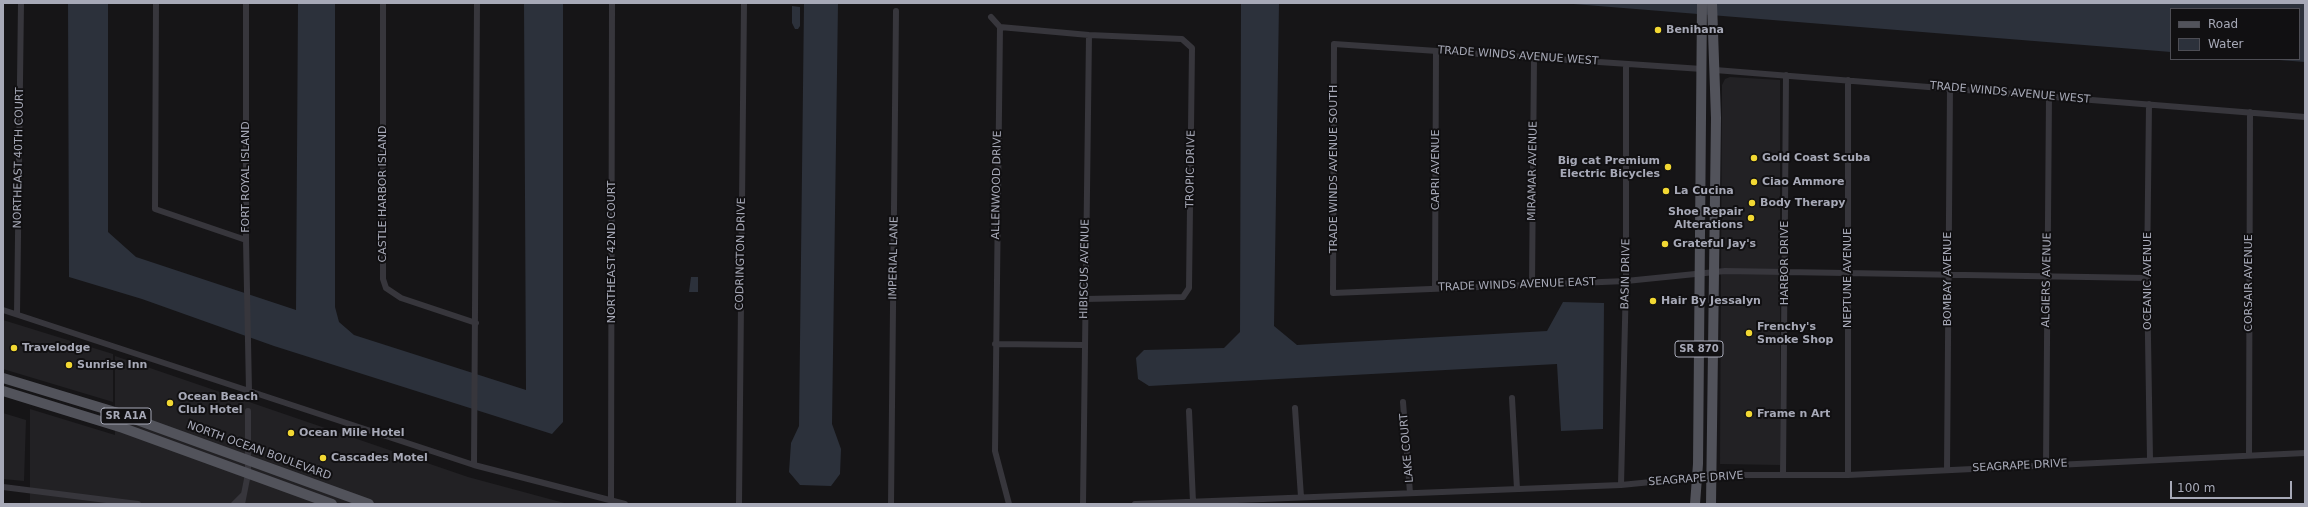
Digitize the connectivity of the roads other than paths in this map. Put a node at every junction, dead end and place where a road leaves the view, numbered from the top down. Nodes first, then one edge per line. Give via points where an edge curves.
1 (21, 3) edge
2 (156, 3) edge
3 (246, 3) edge
4 (383, 3) edge
5 (477, 3) edge
6 (612, 3) edge
7 (744, 3) edge
8 (1702, 3) edge
9 (1712, 3) edge
10 (896, 11) dead end
11 (991, 18) dead end
12 (1707, 25) junction
13 (1000, 27) junction
14 (1089, 35) junction
15 (1334, 44) joint
16 (1436, 51) junction
17 (1534, 58) junction
18 (1626, 64) junction
19 (1702, 69) junction
20 (1715, 70) junction
21 (1786, 75) junction
22 (1848, 80) junction
23 (1715, 86) junction
24 (1950, 88) junction
25 (2050, 96) junction
26 (2149, 104) junction
27 (2250, 112) junction
28 (2305, 116) edge
29 (246, 240) junction
30 (1785, 271) junction
31 (1714, 273) junction
32 (1848, 273) junction
33 (1947, 274) junction
34 (1700, 275) junction
35 (2047, 276) junction
36 (2147, 278) junction
37 (1626, 281) junction
38 (1532, 285) junction
39 (1435, 289) junction
40 (1333, 293) joint
41 (1085, 300) junction
42 (3, 310) edge
43 (17, 314) junction
44 (476, 323) junction
45 (995, 344) junction
46 (1084, 345) junction
47 (3, 378) edge
48 (3, 391) edge
49 (249, 391) junction
50 (1512, 398) dead end
51 (1403, 402) dead end
52 (1295, 408) dead end
53 (248, 411) dead end
54 (1189, 411) dead end
55 (2305, 453) edge
56 (2249, 455) junction
57 (2150, 459) junction
58 (247, 460) junction
59 (474, 465) junction
60 (2046, 465) junction
61 (1947, 470) junction
62 (248, 474) junction
63 (1783, 475) junction
64 (1848, 475) junction
65 (1712, 476) junction
66 (1696, 478) junction
67 (1621, 485) junction
68 (3, 487) edge
69 (1517, 489) junction
70 (244, 493) junction
71 (1410, 493) junction
72 (1300, 497) junction
73 (611, 500) junction
74 (1193, 502) junction
75 (138, 504) edge
76 (234, 504) edge
77 (242, 504) edge
78 (332, 504) edge
79 (369, 504) edge
80 (625, 504) edge
81 (739, 504) edge
82 (891, 504) edge
83 (1009, 504) edge
84 (1083, 504) edge
85 (1135, 504) edge
86 (1695, 504) edge
87 (1711, 504) edge

1 - 43 street, NORTHEAST 40TH COURT
2 - 29 street, FORT ROYAL ISLAND via 155,209
3 - 29 street, FORT ROYAL ISLAND
4 - 44 street, CASTLE HARBOR ISLAND via 383,279 386,288 400,298
5 - 44 street
6 - 73 street, NORTHEAST 42ND COURT
7 - 81 street, CODRINGTON DRIVE
8 - 12 main road, SR 870
9 - 12 main road, SR 870
10 - 82 street, IMPERIAL LANE
11 - 13 street
12 - 19 main road, SR 870
12 - 20 main road, SR 870
13 - 14 street
13 - 45 street, ALLENWOOD DRIVE
14 - 41 street, HIBISCUS AVENUE
14 - 41 street, TROPIC DRIVE via 1182,40 1192,48 1190,240 1189,288 1183,296
15 - 16 street, TRADE WINDS AVENUE WEST
15 - 40 street, TRADE WINDS AVENUE SOUTH
16 - 17 street, TRADE WINDS AVENUE WEST
16 - 39 street, CAPRI AVENUE
17 - 18 street, TRADE WINDS AVENUE WEST
17 - 38 street, MIRAMAR AVENUE
18 - 19 street, TRADE WINDS AVENUE WEST
18 - 37 street, BASIN DRIVE
19 - 23 main road
19 - 34 main road, SR 870
20 - 21 street, TRADE WINDS AVENUE WEST
20 - 23 main road, SR 870
21 - 22 street, TRADE WINDS AVENUE WEST
21 - 30 street, HARBOR DRIVE
22 - 24 street, TRADE WINDS AVENUE WEST
22 - 32 street, NEPTUNE AVENUE
23 - 31 main road, SR 870
24 - 25 street, TRADE WINDS AVENUE WEST
24 - 33 street, BOMBAY AVENUE
25 - 26 street, TRADE WINDS AVENUE WEST
25 - 35 street, ALGIERS AVENUE
26 - 27 street, TRADE WINDS AVENUE WEST
26 - 36 street, OCEANIC AVENUE
27 - 28 street, TRADE WINDS AVENUE WEST
27 - 56 street, CORSAIR AVENUE
29 - 49 street
30 - 31 street, TRADE WINDS AVENUE EAST
30 - 32 street
30 - 63 street, HARBOR DRIVE
31 - 34 street, TRADE WINDS AVENUE EAST
31 - 65 main road, SR 870
32 - 33 street
32 - 64 street, NEPTUNE AVENUE
33 - 35 street
33 - 61 street, BOMBAY AVENUE
34 - 37 street, TRADE WINDS AVENUE EAST
34 - 66 main road, SR 870
35 - 36 street
35 - 60 street, ALGIERS AVENUE
36 - 57 street, OCEANIC AVENUE
37 - 38 street, TRADE WINDS AVENUE EAST
37 - 67 street, BASIN DRIVE
38 - 39 street, TRADE WINDS AVENUE EAST
39 - 40 street, TRADE WINDS AVENUE EAST
41 - 46 street, HIBISCUS AVENUE
42 - 43 street
43 - 49 street
44 - 59 street
45 - 46 street
45 - 83 street, ALLENWOOD DRIVE via 996,451
46 - 84 street, HIBISCUS AVENUE
47 - 58 main road, NORTH OCEAN BOULEVARD / SR A1A via 115,412
48 - 62 main road, SR A1A via 123,428
49 - 59 street
50 - 69 street
51 - 71 street, LAKE COURT
52 - 72 street
53 - 58 street
54 - 74 street
55 - 56 street, SEAGRAPE DRIVE
56 - 57 street, SEAGRAPE DRIVE
57 - 60 street, SEAGRAPE DRIVE
58 - 62 street
58 - 79 main road, NORTH OCEAN BOULEVARD / SR A1A
59 - 73 street
60 - 61 street, SEAGRAPE DRIVE
61 - 64 street, SEAGRAPE DRIVE
62 - 70 street
62 - 78 main road, SR A1A
63 - 64 street, SEAGRAPE DRIVE
63 - 65 street, SEAGRAPE DRIVE
65 - 66 street, SEAGRAPE DRIVE
65 - 87 main road, SR 870
66 - 67 street, SEAGRAPE DRIVE
66 - 86 main road, SR 870
67 - 69 street, SEAGRAPE DRIVE
68 - 75 street
69 - 71 street, SEAGRAPE DRIVE
70 - 76 street
70 - 77 street
71 - 72 street, SEAGRAPE DRIVE
72 - 74 street, SEAGRAPE DRIVE
73 - 80 street
74 - 85 street, SEAGRAPE DRIVE

